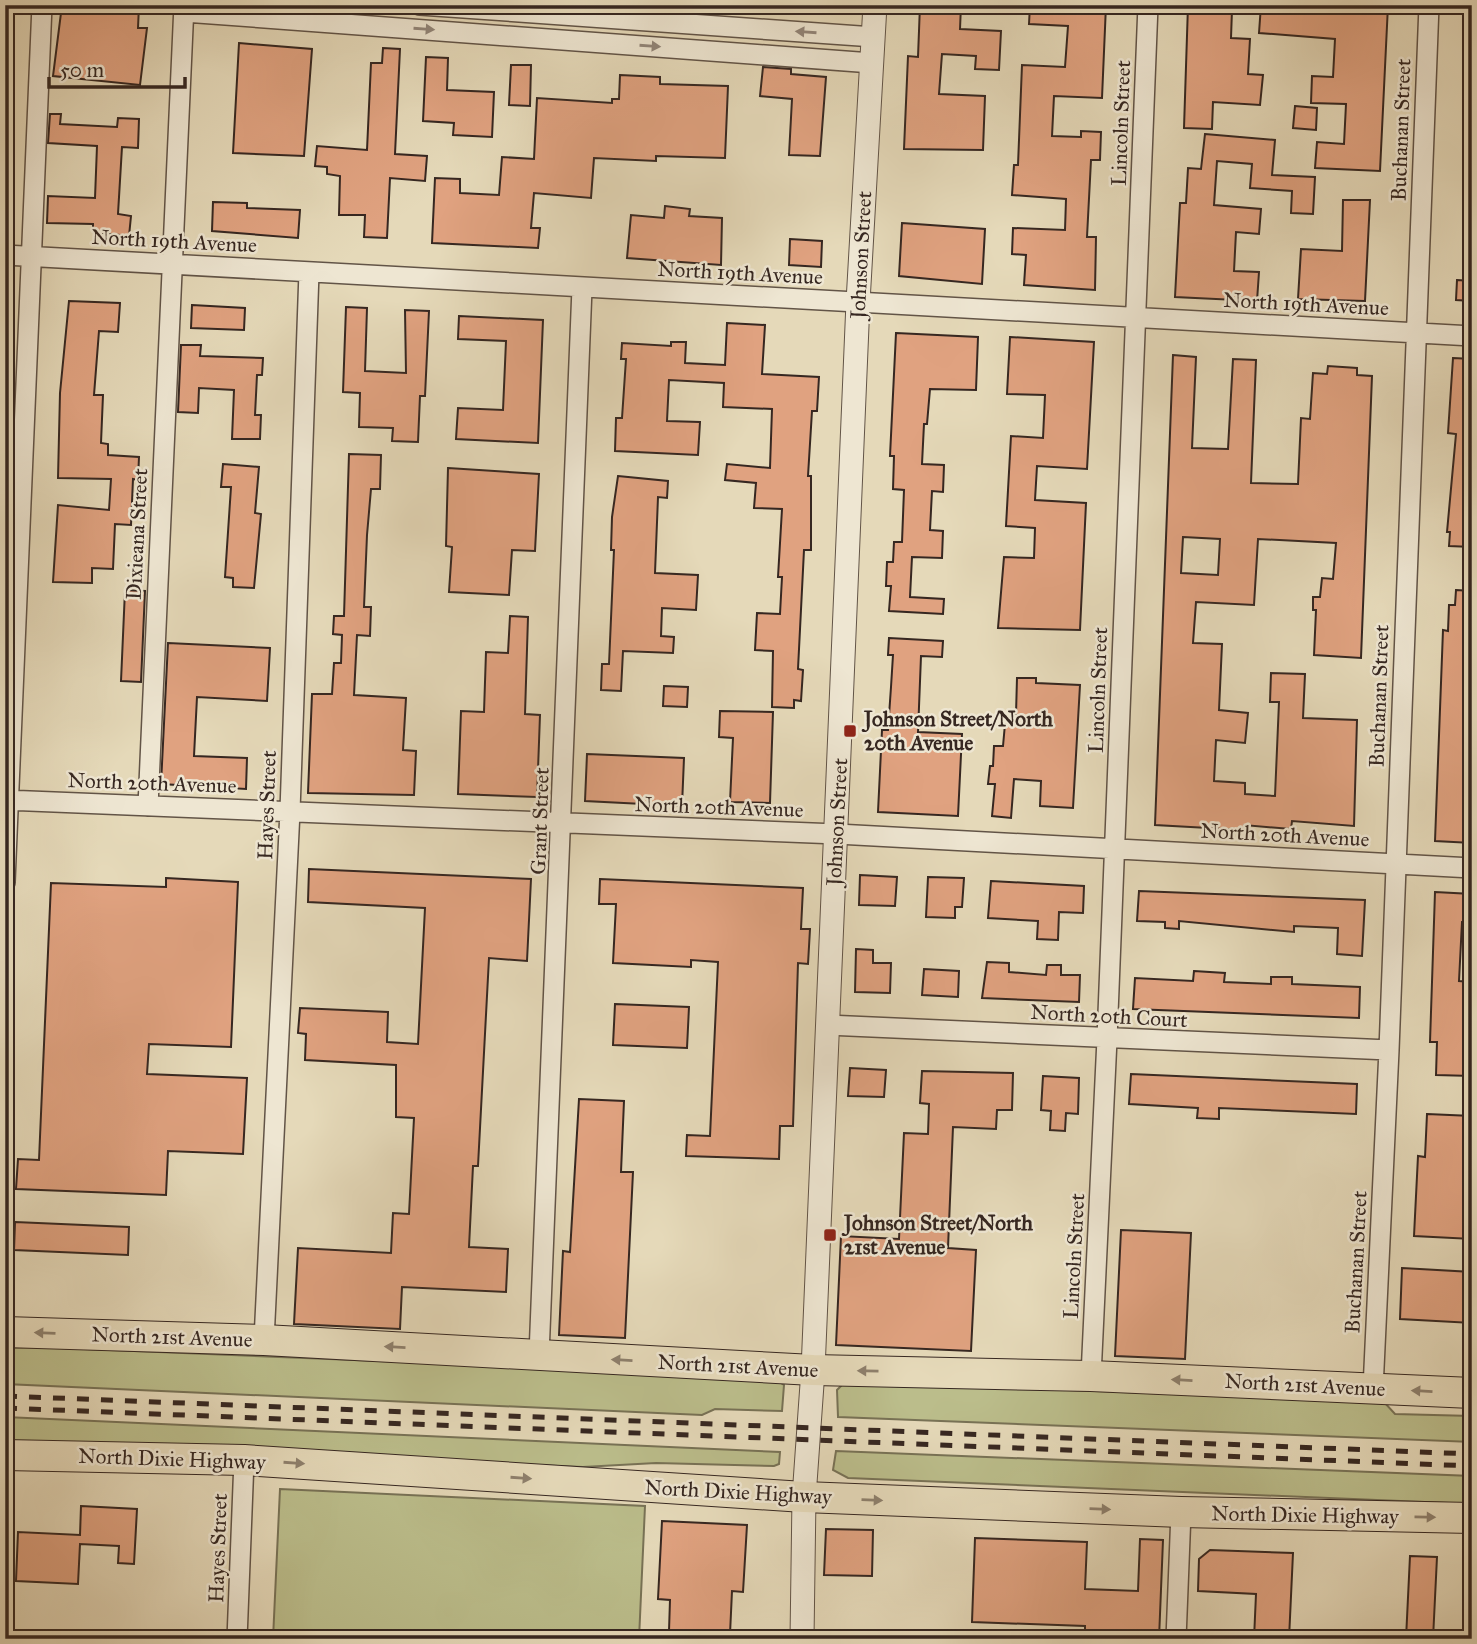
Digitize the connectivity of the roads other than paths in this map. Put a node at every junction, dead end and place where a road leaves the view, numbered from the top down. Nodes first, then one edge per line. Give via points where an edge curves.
1 (42, 5) edge
2 (420, 5) edge
3 (875, 5) edge
4 (1148, 5) edge
5 (1429, 5) edge
6 (184, 8) edge
7 (874, 37) junction
8 (872, 63) junction
9 (5, 255) edge
10 (33, 257) junction
11 (173, 264) junction
12 (309, 272) junction
13 (582, 288) junction
14 (858, 302) junction
15 (1136, 317) junction
16 (1417, 333) junction
17 (1472, 336) edge
18 (8, 801) edge
19 (148, 806) junction
20 (290, 811) junction
21 (562, 824) junction
22 (837, 834) junction
23 (1114, 849) junction
24 (1395, 864) junction
25 (1472, 868) edge
26 (5, 882) edge
27 (827, 1025) junction
28 (1107, 1039) junction
29 (1389, 1050) junction
30 (5, 1332) edge
31 (264, 1340) junction
32 (539, 1355) junction
33 (813, 1370) junction
34 (1091, 1376) junction
35 (1373, 1388) junction
36 (1472, 1393) edge
37 (5, 1455) edge
38 (244, 1460) junction
39 (804, 1497) junction
40 (1181, 1512) junction
41 (1472, 1518) edge
42 (237, 1639) edge
43 (802, 1639) edge
44 (1176, 1639) edge

1 - 10 street
7 -> 2 street
3 - 7 street, Johnson Street
4 - 15 street, Lincoln Street
5 - 16 street, Buchanan Street
6 -> 8 street
6 - 11 street, Dixieana Street
7 - 8 street, Johnson Street
8 - 14 street, Johnson Street
9 - 10 street, North 19th Avenue
10 - 11 street, North 19th Avenue
10 - 18 street
11 - 12 street, North 19th Avenue
11 - 19 street, Dixieana Street
12 - 13 street, North 19th Avenue
12 - 20 street, Hayes Street
13 - 14 street, North 19th Avenue
13 - 21 street, Grant Street
14 - 15 street, North 19th Avenue
14 - 22 street, Johnson Street
15 - 16 street, North 19th Avenue
15 - 23 street, Lincoln Street
16 - 17 street, North 19th Avenue
16 - 24 street, Buchanan Street
18 - 19 street, North 20th Avenue
18 - 26 street
19 - 20 street, North 20th Avenue
20 - 21 street, North 20th Avenue
20 - 31 street, Hayes Street
21 - 22 street, North 20th Avenue
21 - 32 street, Grant Street
22 - 23 street, North 20th Avenue
22 - 27 street, Johnson Street
23 - 24 street, North 20th Avenue
23 - 28 street, Lincoln Street
24 - 25 street, North 20th Avenue
24 - 29 street, Buchanan Street
27 - 28 street, North 20th Court
27 - 33 street, Johnson Street
28 - 29 street, North 20th Court
28 - 34 street, Lincoln Street
29 - 35 street, Buchanan Street
31 -> 30 main road, North 21st Avenue
32 -> 31 main road, North 21st Avenue
33 -> 32 main road, North 21st Avenue
34 -> 33 main road, North 21st Avenue
33 - 39 street, Johnson Street
35 -> 34 main road, North 21st Avenue
36 -> 35 main road, North 21st Avenue
37 - 38 main road, North Dixie Highway
38 -> 39 main road, North Dixie Highway
38 - 42 street, Hayes Street
39 -> 40 main road, North Dixie Highway
39 - 43 street, Johnson Street
40 -> 41 main road, North Dixie Highway
40 - 44 street

